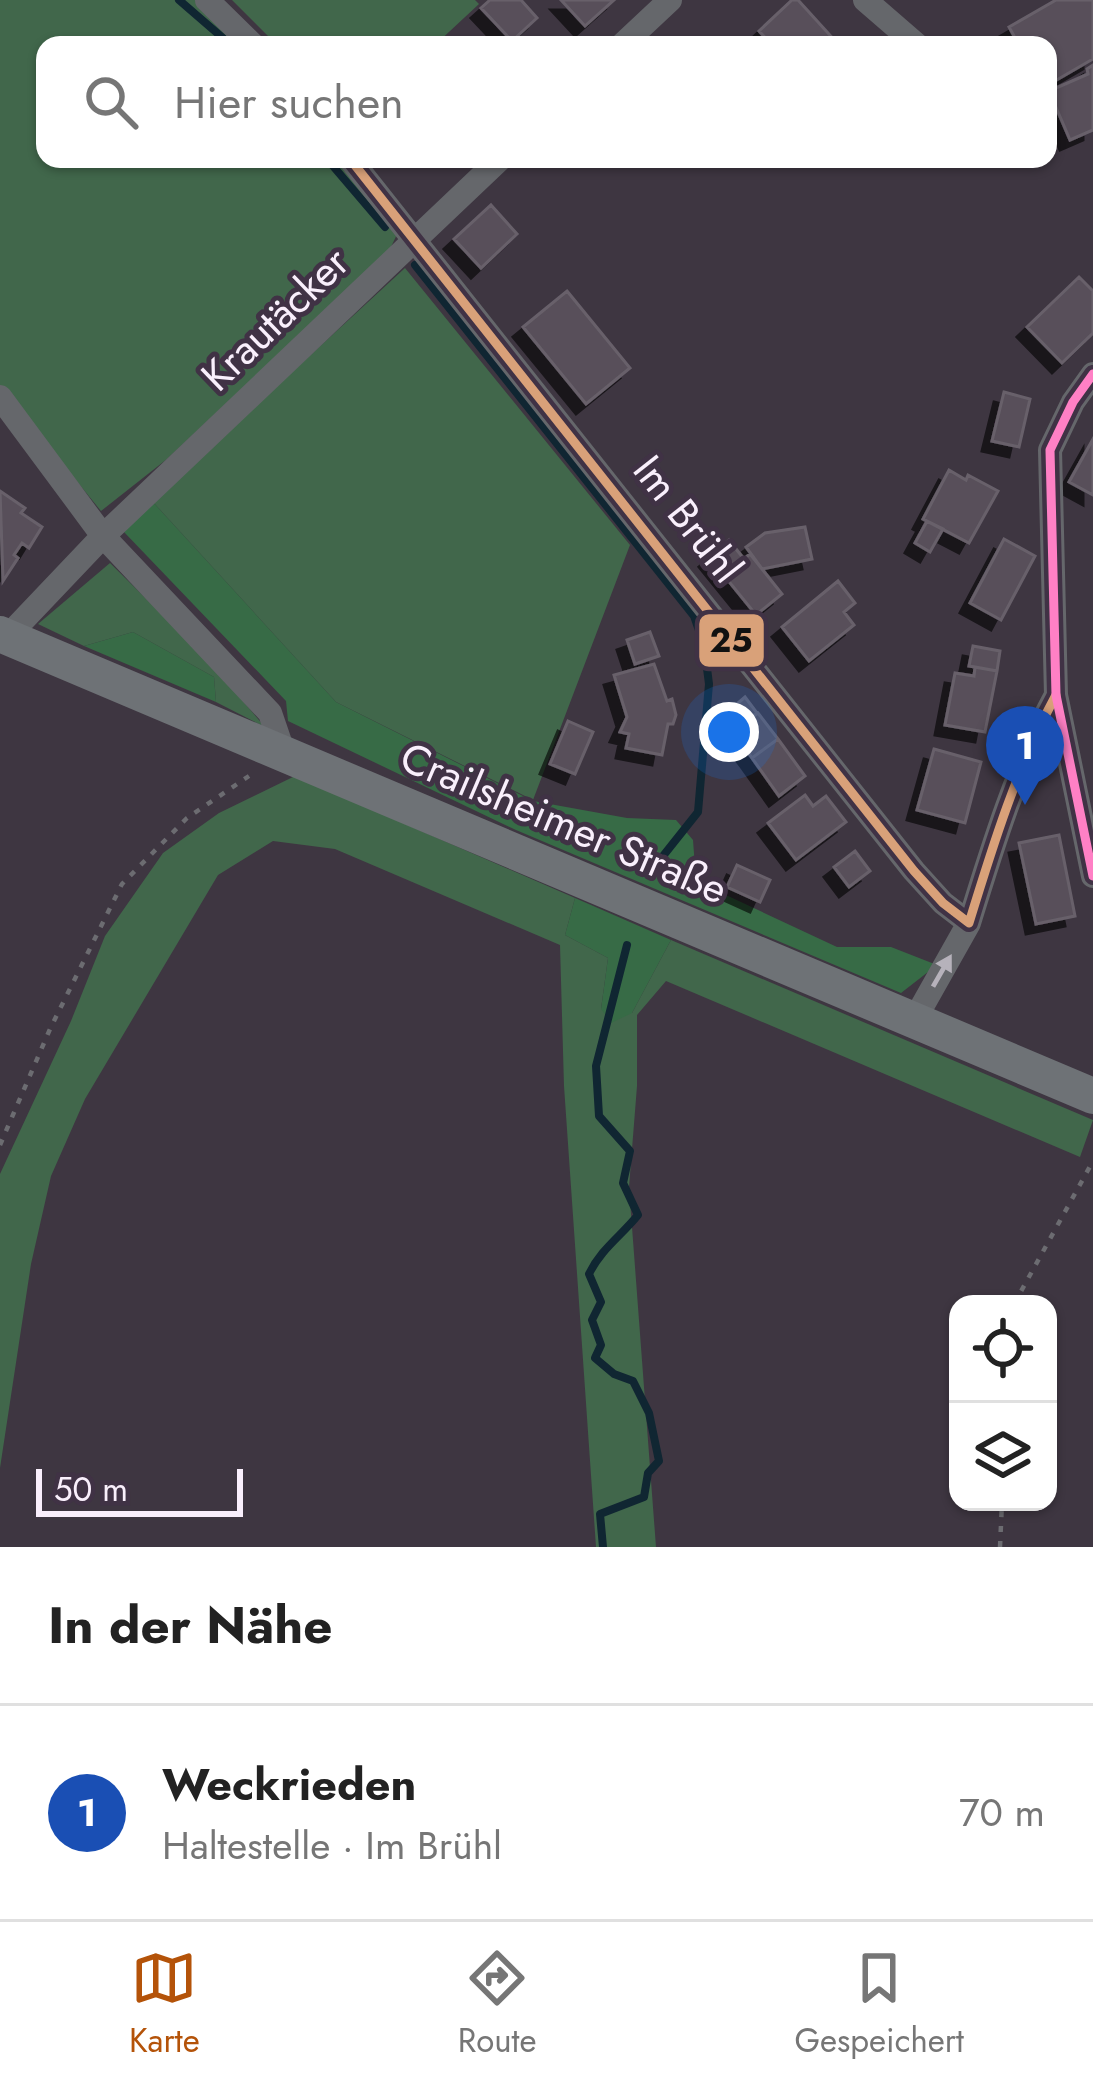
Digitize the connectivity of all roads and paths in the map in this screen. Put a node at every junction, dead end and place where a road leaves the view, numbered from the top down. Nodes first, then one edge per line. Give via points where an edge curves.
1 (207, 0) edge
2 (670, 0) edge
3 (866, 0) edge
4 (245, 36) edge
5 (632, 36) edge
6 (907, 36) edge
7 (357, 168) edge
8 (490, 168) edge
9 (414, 240) junction
10 (1093, 374) edge
11 (0, 397) edge
12 (103, 536) junction
13 (4, 636) edge
14 (1057, 695) junction
15 (284, 754) junction
16 (1093, 876) edge
17 (969, 923) junction
18 (914, 1019) junction
19 (1093, 1096) edge
20 (0, 1145) edge
21 (1093, 1160) edge
22 (1019, 1295) edge
23 (1002, 1511) edge
24 (1000, 1547) edge

1 - 4 street
2 - 5 street
3 - 6 street
7 - 9 street, Im Brühl
8 - 9 street, Krautäcker
9 - 12 street, Krautäcker
9 - 17 street, Im Brühl via 914,871
10 - 14 street via 1050,450
11 - 12 street
12 - 13 street, Krautäcker
12 - 15 street via 270,712
13 - 15 main road, Crailsheimer Straße
14 - 16 street
14 - 17 street via 998,827
15 - 18 main road, Crailsheimer Straße
15 - 20 path via 187,818 122,884
18 -> 17 street
18 - 19 main road, Crailsheimer Straße
21 - 22 path
23 - 24 path

